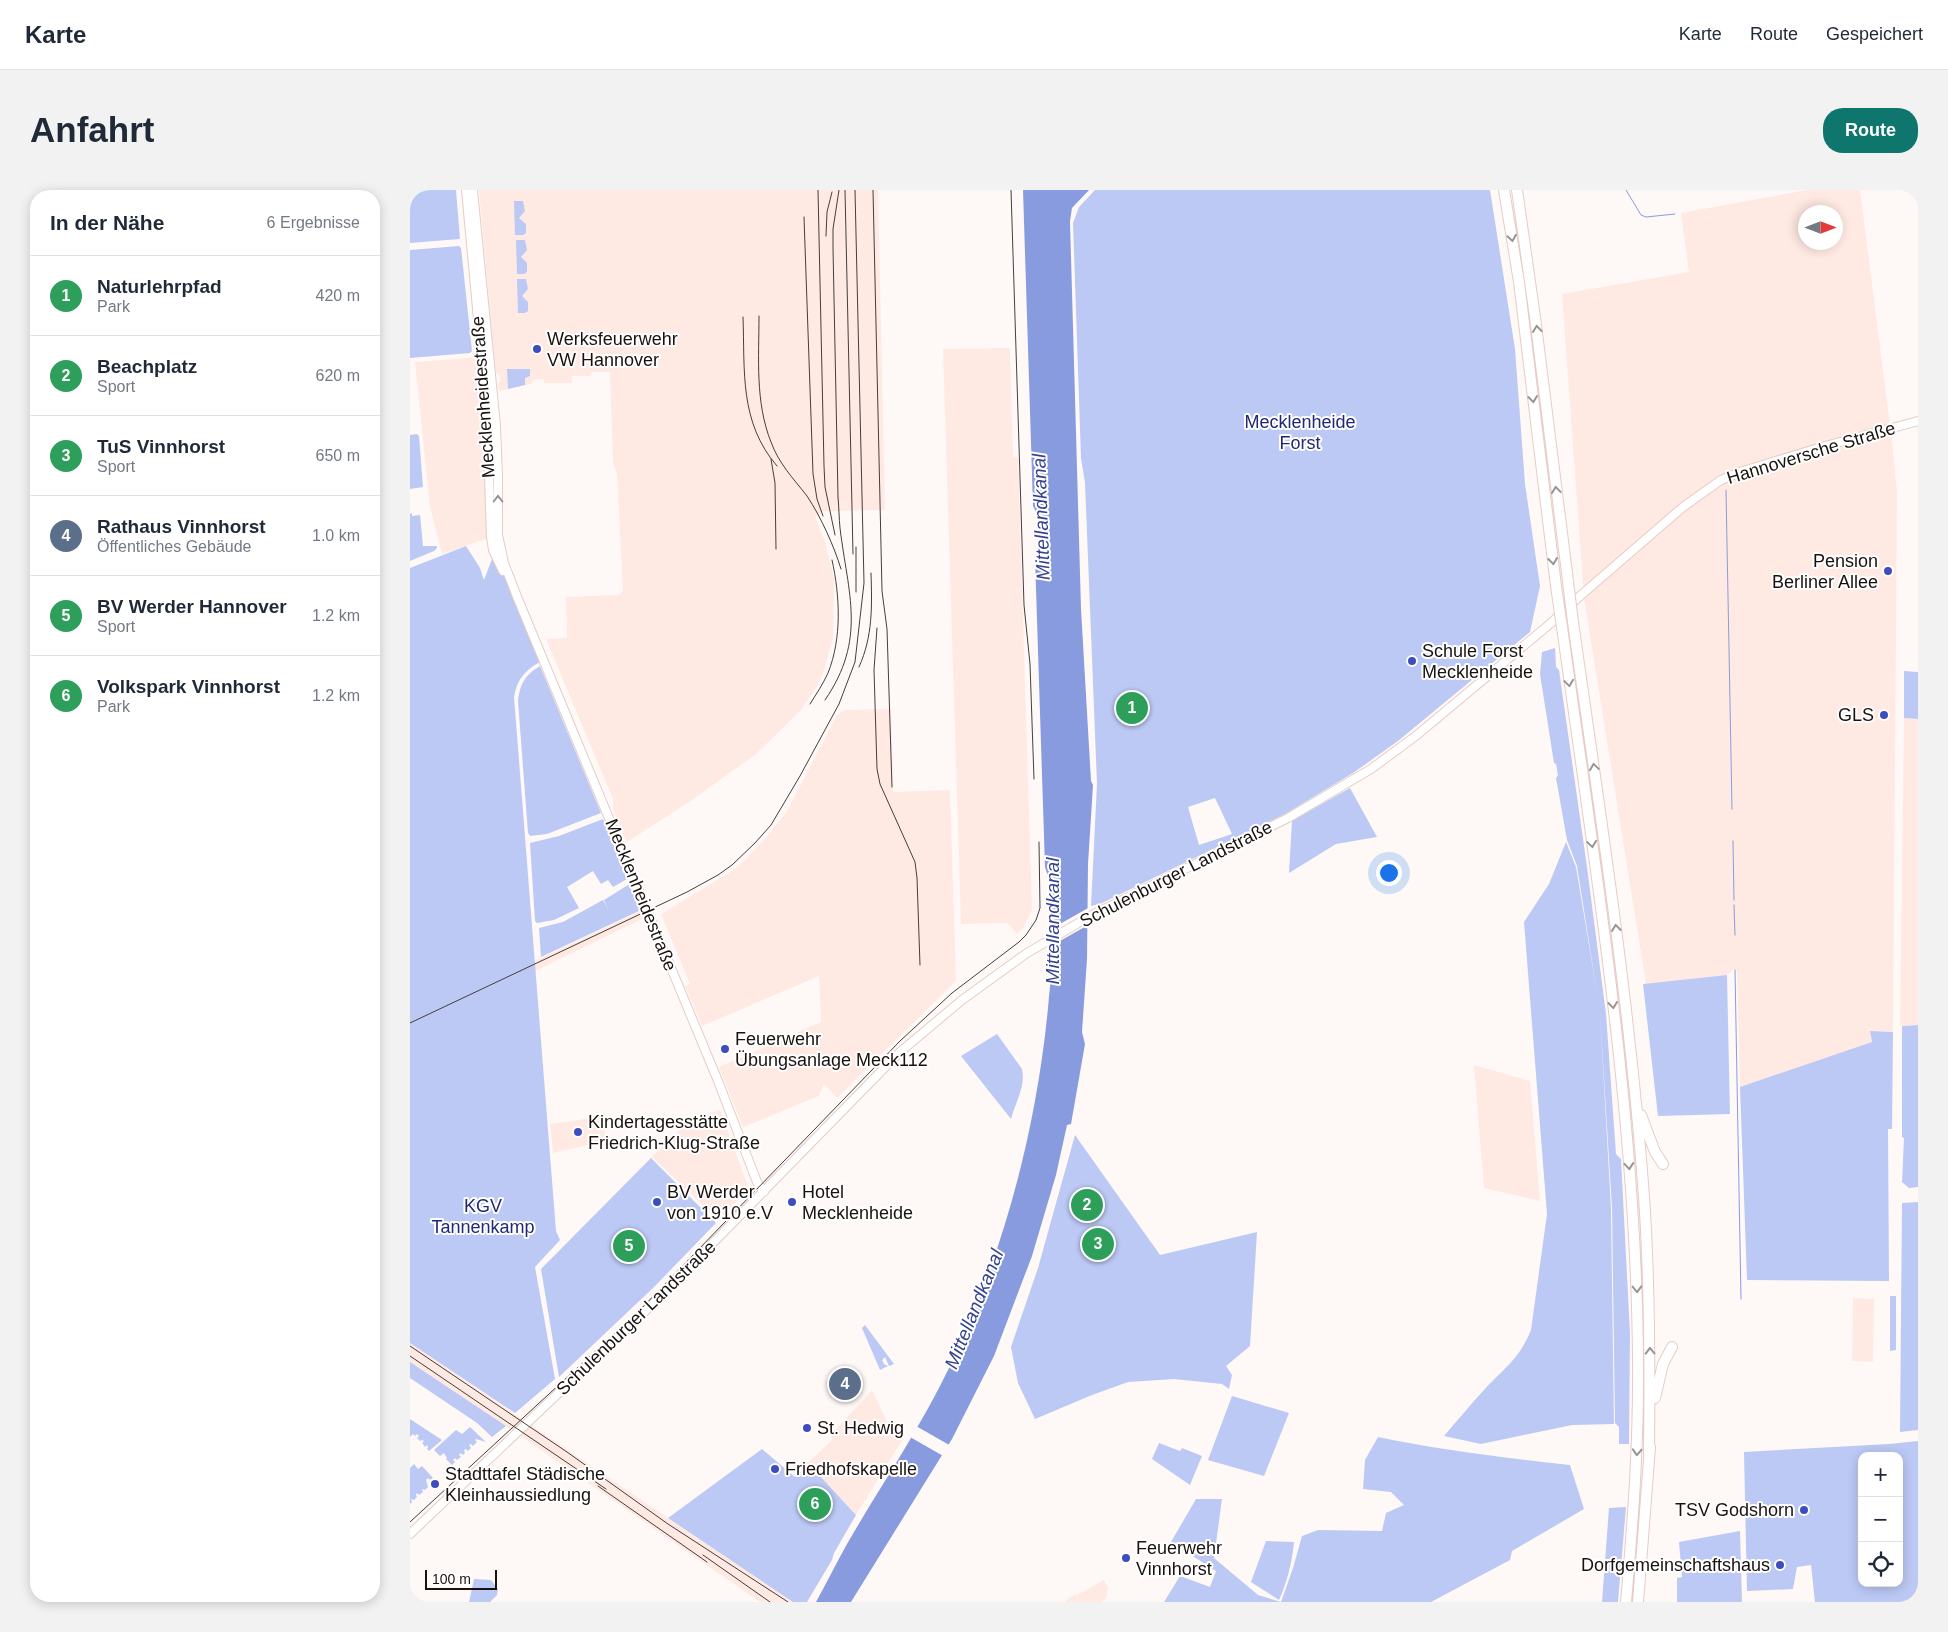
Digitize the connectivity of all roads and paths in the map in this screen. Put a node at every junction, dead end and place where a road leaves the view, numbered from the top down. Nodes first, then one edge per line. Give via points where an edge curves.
1 (466, 190) edge
2 (473, 190) edge
3 (1504, 190) edge
4 (1516, 190) edge
5 (485, 354) junction
6 (487, 416) junction
7 (1918, 421) edge
8 (496, 426) junction
9 (518, 599) junction
10 (1569, 606) joint
11 (1635, 1093) junction
12 (1663, 1164) dead end
13 (764, 1192) junction
14 (1672, 1347) dead end
15 (1649, 1452) junction
16 (410, 1534) edge
17 (1626, 1602) edge
18 (1638, 1602) edge

1 - 5 main road, Mecklenheidestraße
2 - 5 main road, Mecklenheidestraße
3 -> 17 highway, bridge via 1519,282 1562,634 1620,1059 1637,1290 1638,1427
11 -> 4 highway, bridge via 1536,317
5 - 6 main road, Mecklenheidestraße
5 - 8 main road, Mecklenheidestraße
6 - 8 main road
6 - 9 main road, Mecklenheidestraße via 492,544
7 - 10 main road, Hannoversche Straße via 1825,446 1721,480 1683,506
9 -> 8 main road, Mecklenheidestraße via 504,563 498,535
9 - 13 main road, Mecklenheidestraße via 757,1182
10 - 13 main road, Schulenburger Landstraße via 1425,728 1365,773 1288,818 1092,915 1048,940 975,990 909,1044 867,1084
11 - 12 highway via 1655,1152
15 -> 11 highway via 1649,1289
13 - 16 main road, Schulenburger Landstraße via 661,1296
14 - 15 highway via 1663,1364 1656,1390
15 - 18 highway

